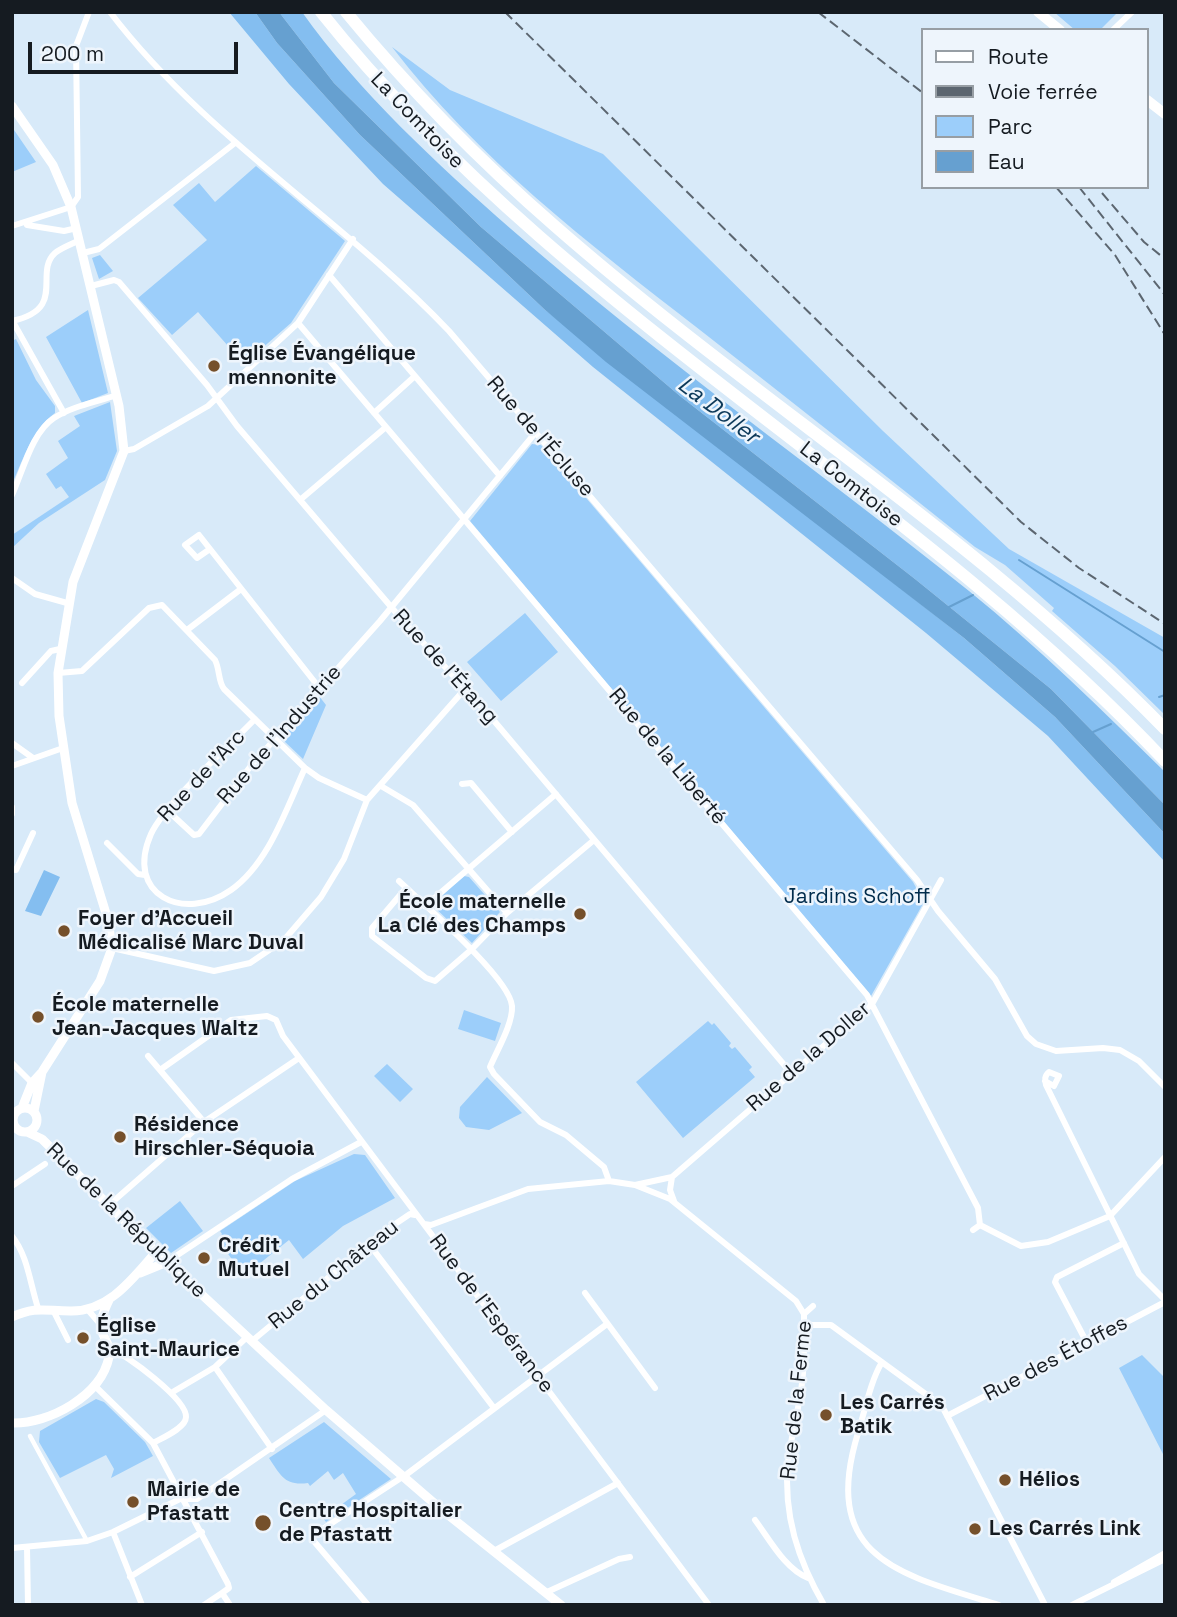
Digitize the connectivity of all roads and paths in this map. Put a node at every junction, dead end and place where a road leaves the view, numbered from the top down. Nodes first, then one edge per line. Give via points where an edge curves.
1 (89, 12) edge
2 (110, 12) edge
3 (321, 12) edge
4 (346, 12) edge
5 (1038, 12) edge
6 (1132, 12) edge
7 (1057, 28) edge
8 (1115, 28) edge
9 (1149, 102) edge
10 (12, 106) edge
11 (1165, 114) edge
12 (234, 143) junction
13 (71, 207) junction
14 (25, 224) junction
15 (12, 226) edge
16 (77, 228) junction
17 (353, 239) junction
18 (81, 248) junction
19 (329, 275) junction
20 (91, 286) junction
21 (12, 320) edge
22 (298, 324) junction
23 (415, 376) junction
24 (117, 395) junction
25 (216, 398) junction
26 (64, 413) junction
27 (374, 413) junction
28 (386, 427) junction
29 (536, 432) junction
30 (124, 452) junction
31 (500, 476) junction
32 (12, 495) edge
33 (300, 500) junction
34 (463, 520) junction
35 (209, 549) dead end
36 (12, 578) edge
37 (240, 589) junction
38 (67, 603) junction
39 (391, 607) junction
40 (187, 630) junction
41 (60, 649) junction
42 (58, 673) junction
43 (22, 683) dead end
44 (321, 690) junction
45 (464, 690) junction
46 (255, 719) junction
47 (1165, 729) edge
48 (275, 739) junction
49 (12, 743) edge
50 (63, 748) junction
51 (33, 758) junction
52 (1165, 761) edge
53 (12, 766) edge
54 (305, 768) junction
55 (463, 784) dead end
56 (382, 786) junction
57 (556, 794) junction
58 (367, 800) junction
59 (12, 807) edge
60 (168, 811) junction
61 (12, 814) edge
62 (512, 832) junction
63 (33, 833) dead end
64 (594, 840) junction
65 (107, 843) dead end
66 (468, 868) junction
67 (12, 869) edge
68 (145, 875) junction
69 (941, 880) dead end
70 (399, 881) dead end
71 (406, 888) junction
72 (930, 900) junction
73 (425, 906) junction
74 (507, 913) junction
75 (111, 948) junction
76 (472, 949) junction
77 (872, 1004) junction
78 (148, 1056) dead end
79 (299, 1058) junction
80 (12, 1063) edge
81 (160, 1070) junction
82 (42, 1072) junction
83 (791, 1073) junction
84 (1045, 1081) dead end
85 (32, 1083) junction
86 (1165, 1087) edge
87 (17, 1110) edge
88 (34, 1111) junction
89 (204, 1122) junction
90 (37, 1123) junction
91 (13, 1124) edge
92 (27, 1132) junction
93 (42, 1139) junction
94 (361, 1142) junction
95 (1165, 1157) edge
96 (45, 1164) dead end
97 (673, 1177) junction
98 (609, 1181) junction
99 (635, 1185) junction
100 (12, 1186) edge
101 (675, 1203) junction
102 (109, 1205) junction
103 (417, 1216) junction
104 (1110, 1216) junction
105 (424, 1224) junction
106 (980, 1225) junction
107 (973, 1230) dead end
108 (12, 1236) edge
109 (1124, 1243) junction
110 (369, 1244) junction
111 (156, 1252) junction
112 (167, 1262) junction
113 (140, 1273) junction
114 (584, 1293) dead end
115 (109, 1300) junction
116 (1165, 1301) edge
117 (813, 1306) dead end
118 (38, 1308) junction
119 (53, 1310) junction
120 (88, 1310) junction
121 (804, 1314) junction
122 (12, 1317) edge
123 (607, 1324) junction
124 (101, 1325) junction
125 (804, 1325) junction
126 (249, 1339) junction
127 (68, 1340) dead end
128 (1087, 1343) junction
129 (110, 1348) junction
130 (882, 1362) junction
131 (215, 1367) junction
132 (537, 1376) junction
133 (95, 1386) junction
134 (655, 1388) dead end
135 (171, 1393) junction
136 (494, 1408) junction
137 (326, 1410) junction
138 (947, 1416) junction
139 (12, 1423) edge
140 (30, 1436) dead end
141 (153, 1443) junction
142 (272, 1449) junction
143 (402, 1476) junction
144 (618, 1483) junction
145 (184, 1499) junction
146 (755, 1520) dead end
147 (113, 1532) junction
148 (202, 1532) junction
149 (87, 1541) junction
150 (27, 1547) junction
151 (12, 1548) edge
152 (494, 1551) junction
153 (1165, 1553) edge
154 (630, 1557) dead end
155 (1165, 1559) edge
156 (130, 1577) junction
157 (808, 1578) junction
158 (1113, 1583) junction
159 (547, 1592) junction
160 (222, 1593) junction
161 (28, 1605) edge
162 (142, 1605) edge
163 (204, 1605) edge
164 (230, 1605) edge
165 (368, 1605) edge
166 (561, 1605) edge
167 (709, 1605) edge
168 (824, 1605) edge
169 (999, 1605) edge
170 (1045, 1605) edge
171 (1072, 1605) edge

1 - 13 street via 76,46 79,179 78,197
2 - 12 street, Rue de l'Écluse via 137,48
3 - 52 highway, La Comtoise via 433,139 540,239 1003,608
4 - 47 highway, La Comtoise via 447,125 557,228 1009,584
5 - 7 main road
6 - 8 street
9 - 11 main road
10 - 13 main road via 53,165
12 - 17 street, Rue de l'Écluse
12 - 18 street via 99,249
13 - 14 street
13 - 16 main road
14 - 15 street
14 - 16 street via 64,231
16 - 18 main road
17 - 19 street
17 - 29 street, Rue de l'Écluse via 431,312
18 - 20 main road
18 - 21 street via 54,254 48,264 44,302 35,312
19 - 22 street
19 - 23 street
20 - 24 main road
20 - 25 street, Rue de l'Étang via 119,282
21 - 26 street
22 - 25 street
22 - 27 street, Rue de la Liberté
23 - 27 street
23 - 31 street
24 - 26 street
24 - 30 main road
25 - 30 street via 183,422
25 - 33 street, Rue de l'Étang
26 - 32 street via 40,433
27 - 28 street, Rue de la Liberté
28 - 33 street
28 - 34 street, Rue de la Liberté
29 - 31 street, Rue de l'Industrie
29 - 72 street, Rue de l'Écluse
30 - 38 main road
31 - 34 street, Rue de l'Industrie
33 - 39 street, Rue de l'Étang
34 - 39 street, Rue de l'Industrie
34 - 77 street, Rue de la Liberté
35 - 37 street
36 - 38 street via 36,594
37 - 40 street
37 - 44 street
38 - 41 main road
39 - 44 street, Rue de l'Industrie
39 - 45 street, Rue de l'Étang
40 - 42 street via 162,605 155,605 82,671
40 - 46 street via 215,660 219,683
41 - 42 main road
41 - 43 street via 51,651
42 - 50 main road
44 - 48 street, Rue de l'Industrie
45 - 56 street
45 - 57 street, Rue de l'Étang
46 - 48 street
46 - 60 street, Rue de l'Arc
48 - 54 street
48 - 60 street, Rue de l'Industrie via 199,834 194,835
49 - 51 street
50 - 51 street
50 - 75 main road via 78,828 108,920
51 - 53 street
54 - 58 street
54 - 68 street via 261,859 231,890 214,899 173,902 154,891
55 - 62 street via 471,783
56 - 58 street
56 - 66 street via 413,805
57 - 62 street
57 - 64 street, Rue de l'Étang
58 - 75 street via 344,859 321,897 289,937 250,962 214,971
59 - 61 street
60 - 68 street, Rue de l'Arc via 146,847
62 - 66 street
63 - 67 street via 16,870
64 - 74 street
64 - 83 street, Rue de l'Étang
65 - 68 street via 138,874
66 - 73 street
66 - 74 street
69 - 72 street, Rue de la Doller
70 - 71 street
71 - 73 street
71 - 76 street via 372,928 374,939 430,981
72 - 77 street, Rue de la Doller
72 - 86 street, Rue de l'Écluse via 995,979 1020,1028 1036,1044 1056,1051 1120,1050 1139,1061
73 - 76 street
74 - 76 street
75 - 82 main road via 100,981
76 - 98 street via 512,1005 491,1067 540,1122 566,1135 604,1167
77 - 83 street, Rue de la Doller
77 - 106 street, Rue de la Liberté via 978,1208
78 - 81 street
79 - 81 street, Rue de l'Espérance via 276,1020 267,1016 221,1024
79 - 89 street
79 - 94 street, Rue de l'Espérance
80 - 85 street
81 - 89 street
82 - 85 main road
82 - 88 main road
83 - 97 street, Rue de la Doller
84 - 104 street
85 - 87 main road
87 - 88 main road
87 - 91 main road
88 - 90 main road
89 - 102 street
90 - 92 main road
90 - 93 main road, Rue de la République
91 - 92 main road
92 - 93 main road, Rue de la République
93 - 102 main road, Rue de la République
94 - 103 street, Rue de l'Espérance
94 - 112 street via 301,1174
95 - 104 street
96 - 100 street
97 - 99 street, Rue du Château
97 - 101 street via 670,1190
98 - 99 street, Rue du Château
98 - 105 street, Rue du Château via 513,1192
99 - 101 street, Rue du Château
101 - 121 street, Rue du Château via 796,1301
102 - 111 main road, Rue de la République
103 - 105 street, Rue de l'Espérance
103 - 110 street, Rue du Château via 410,1214
104 - 106 street via 1030,1246 1014,1244
104 - 109 street
105 - 132 street, Rue de l'Espérance
106 - 107 street
108 - 118 street via 24,1253
109 - 116 street via 1139,1274
109 - 128 street via 1055,1282
110 - 126 street, Rue du Château
110 - 136 street
111 - 112 main road, Rue de la République
111 - 113 main road
112 - 113 main road
112 - 126 main road, Rue de la République
113 - 115 main road
114 - 123 street
115 - 120 main road
115 - 124 main road
116 - 128 street, Rue des Étoffes
117 - 121 street, Rue de la Ferme
118 - 119 main road
118 - 122 main road
119 - 120 main road
119 - 127 street
120 - 124 street
121 - 125 street, Rue de la Ferme
123 - 132 street
123 - 134 street
124 - 129 main road
125 - 130 street via 831,1325
125 - 157 street, Rue de la Ferme via 803,1382 787,1489 790,1524
126 - 131 street, Rue du Château
126 - 137 main road, Rue de la République
128 - 138 street, Rue des Étoffes
129 - 133 main road
129 - 135 street
130 - 138 street via 942,1406
130 - 169 street via 848,1465 849,1506 858,1530 882,1560 907,1576
131 - 135 street, Rue du Château
131 - 142 street
132 - 136 street
132 - 144 street, Rue de l'Espérance
133 - 139 main road via 42,1420
133 - 141 street
135 - 141 street via 187,1418
136 - 143 street
137 - 142 street
137 - 143 main road, Rue de la République
138 - 170 street
140 - 149 street
141 - 145 street
142 - 145 street via 197,1499
143 - 152 main road, Rue de la République
143 - 165 street via 312,1539
144 - 152 street
144 - 167 street, Rue de l'Espérance
145 - 147 street
145 - 148 street
146 - 157 street via 787,1563
147 - 149 street
147 - 156 street
148 - 156 street
148 - 160 street via 228,1584
149 - 150 street
150 - 151 street
150 - 161 street
152 - 159 main road, Rue de la République
153 - 158 street
154 - 159 street
155 - 158 street
156 - 162 street
157 - 168 street
158 - 171 street
159 - 166 main road, Rue de la République
160 - 163 street
160 - 164 street

